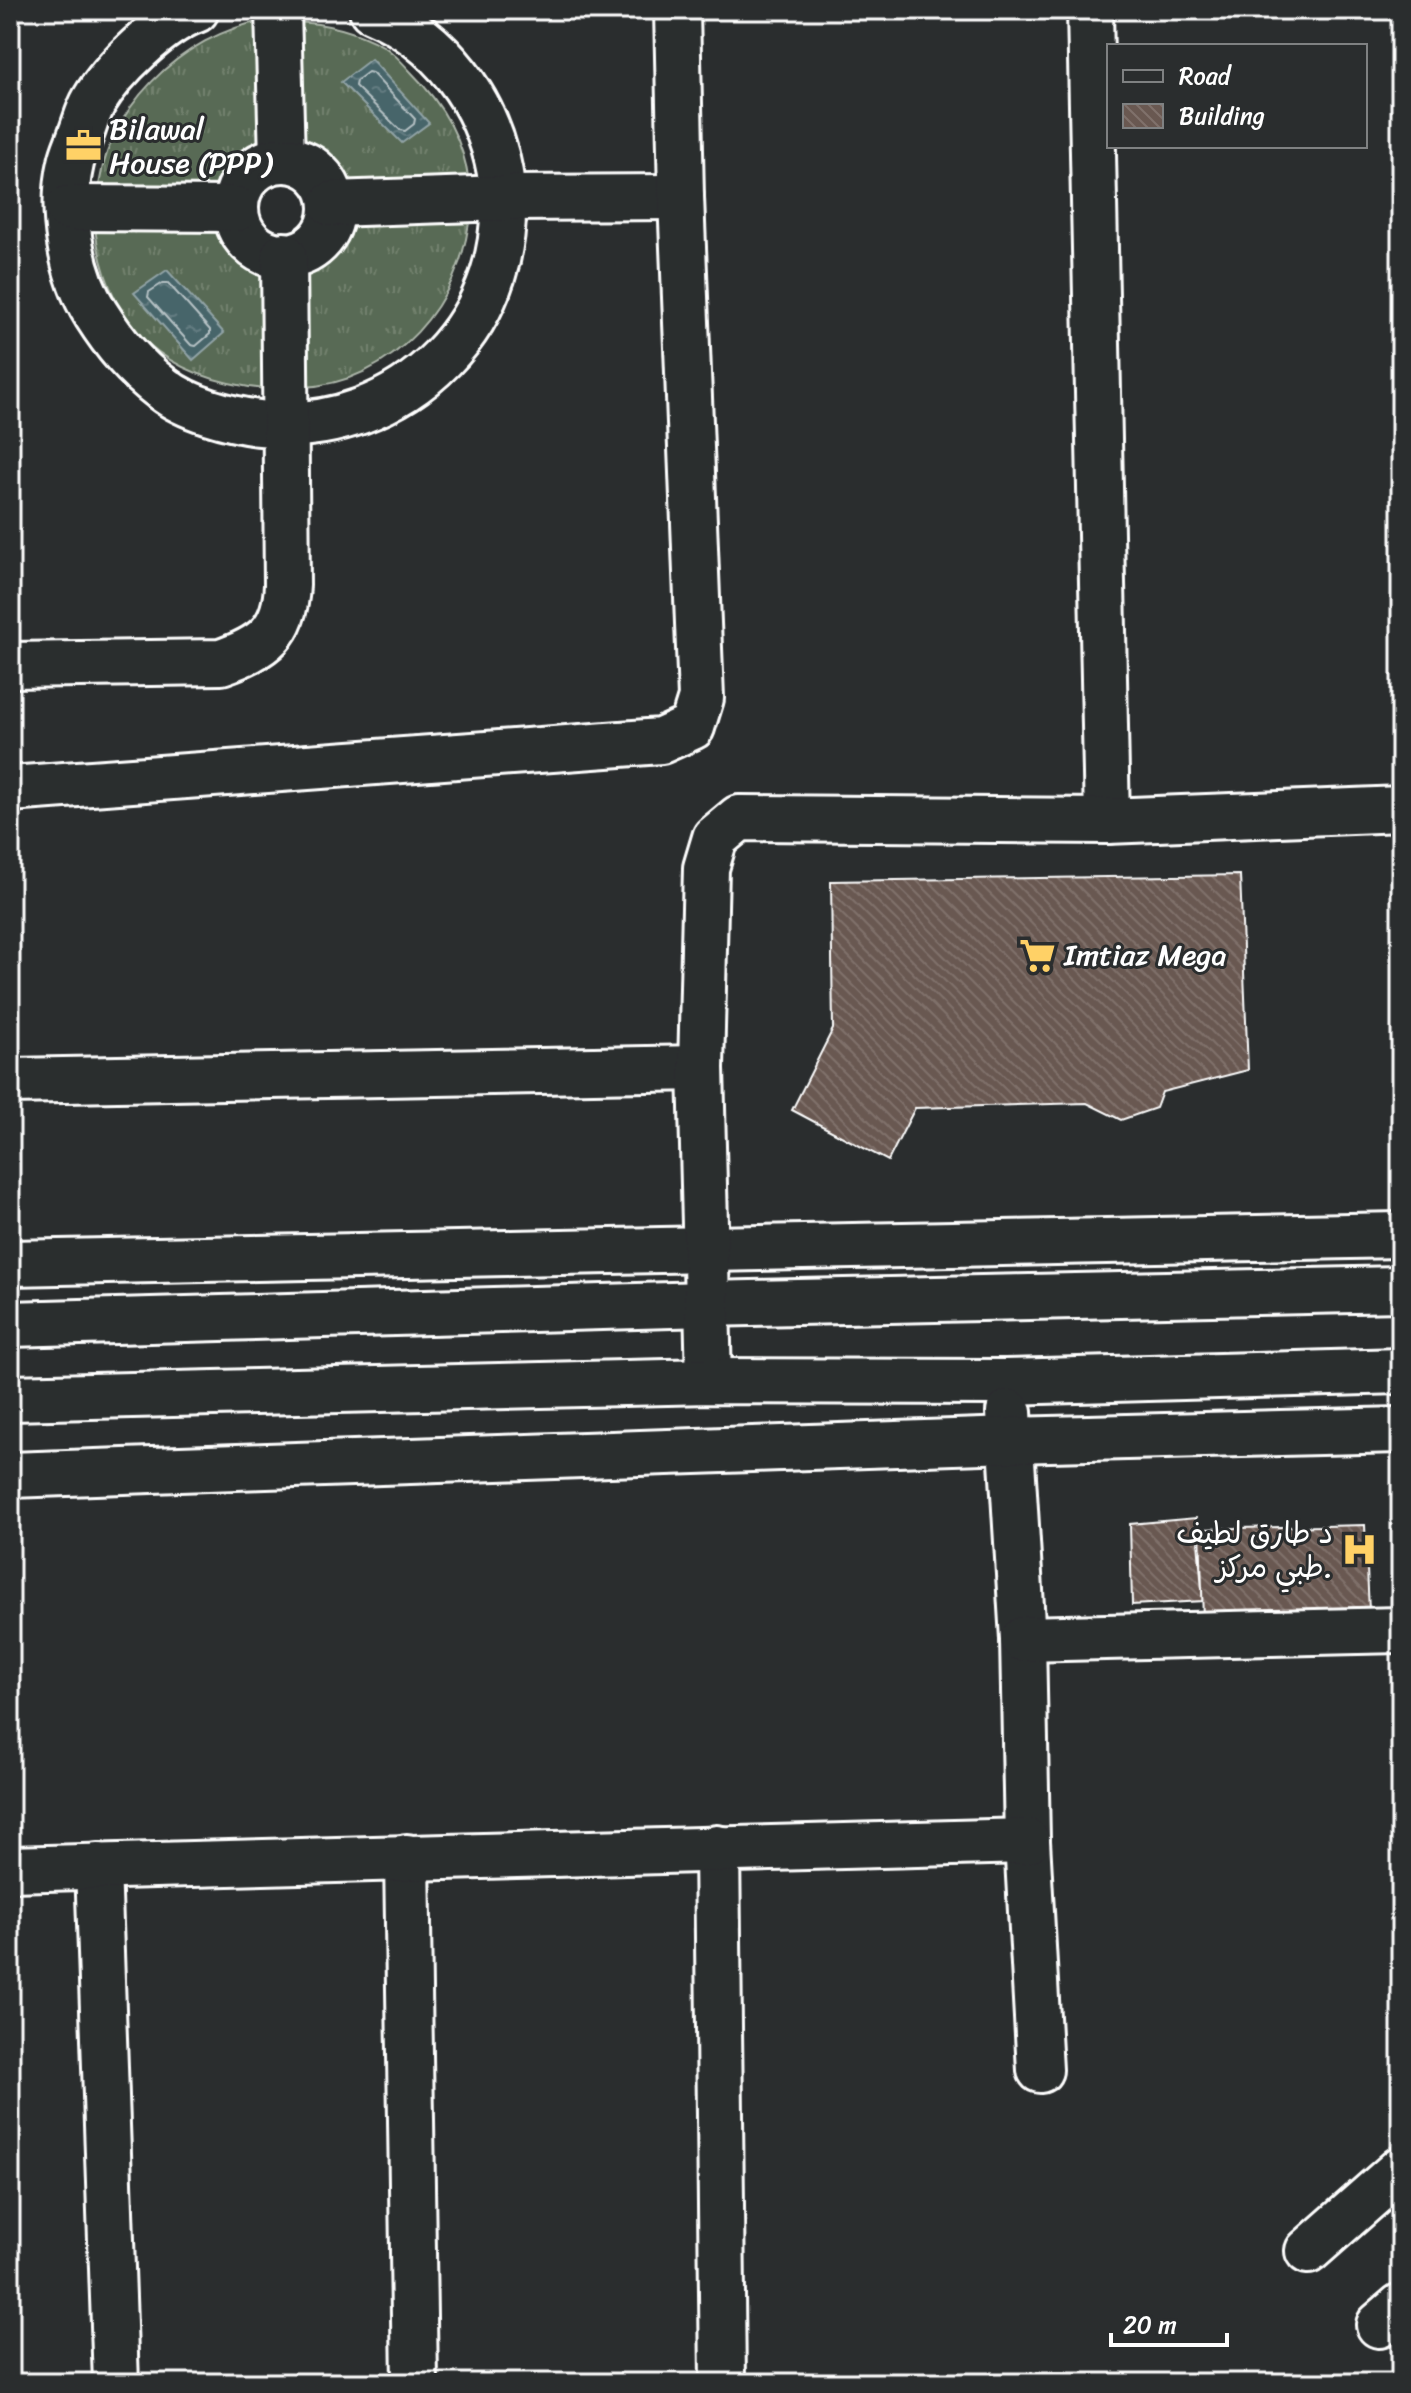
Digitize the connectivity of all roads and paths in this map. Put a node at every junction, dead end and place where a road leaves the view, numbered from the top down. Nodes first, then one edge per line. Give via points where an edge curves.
1 (196, 10) edge
2 (278, 10) edge
3 (372, 10) edge
4 (677, 10) edge
5 (1090, 10) edge
6 (282, 159) junction
7 (681, 197) junction
8 (504, 198) junction
9 (332, 204) junction
10 (68, 208) junction
11 (236, 209) junction
12 (284, 255) junction
13 (286, 426) junction
14 (10, 665) edge
15 (10, 789) edge
16 (1401, 809) edge
17 (1107, 821) junction
18 (701, 1068) junction
19 (10, 1081) edge
20 (1401, 1235) edge
21 (704, 1247) junction
22 (10, 1263) edge
23 (1401, 1289) edge
24 (706, 1304) junction
25 (10, 1324) edge
26 (1401, 1371) edge
27 (709, 1381) junction
28 (1005, 1382) junction
29 (10, 1398) edge
30 (1401, 1430) edge
31 (1011, 1440) junction
32 (10, 1475) edge
33 (1401, 1630) edge
34 (1023, 1639) junction
35 (1027, 1841) junction
36 (717, 1848) junction
37 (407, 1857) junction
38 (98, 1866) junction
39 (10, 1869) edge
40 (1040, 2070) dead end
41 (1401, 2169) edge
42 (1308, 2251) dead end
43 (116, 2383) edge
44 (415, 2383) edge
45 (723, 2383) edge

1 - 10 street via 134,50 94,101 71,163
2 - 6 street
3 - 8 street via 397,20 439,53 473,95 495,145
4 - 7 street
5 - 17 street
6 - 9 street via 313,169
6 - 11 street via 246,177
7 - 8 street
7 - 15 street via 701,698 692,727 661,741
8 - 9 street
8 - 13 street via 500,252 483,303 453,348 414,385 356,415
9 - 12 street via 329,227 320,240 307,250
10 - 11 street
10 - 13 street via 67,228 82,292 117,348 177,397 225,419
11 - 12 street via 250,241 261,250
12 - 13 street
13 - 14 street via 287,597 280,626 248,653 221,662
16 - 17 street
17 - 18 street via 739,818 715,838 706,868
18 - 19 street
18 - 21 street
20 - 21 street
21 - 22 street
21 - 24 street
23 - 24 street
24 - 25 street
24 - 27 street
26 - 28 street
27 - 28 street
27 - 29 street
28 - 31 street
30 - 31 street
31 - 32 street
31 - 34 street
33 - 34 street
34 - 35 street
35 - 36 street
35 - 40 street
36 - 37 street
36 - 45 street
37 - 38 street
37 - 44 street
38 - 39 street
38 - 43 street
41 - 42 street

